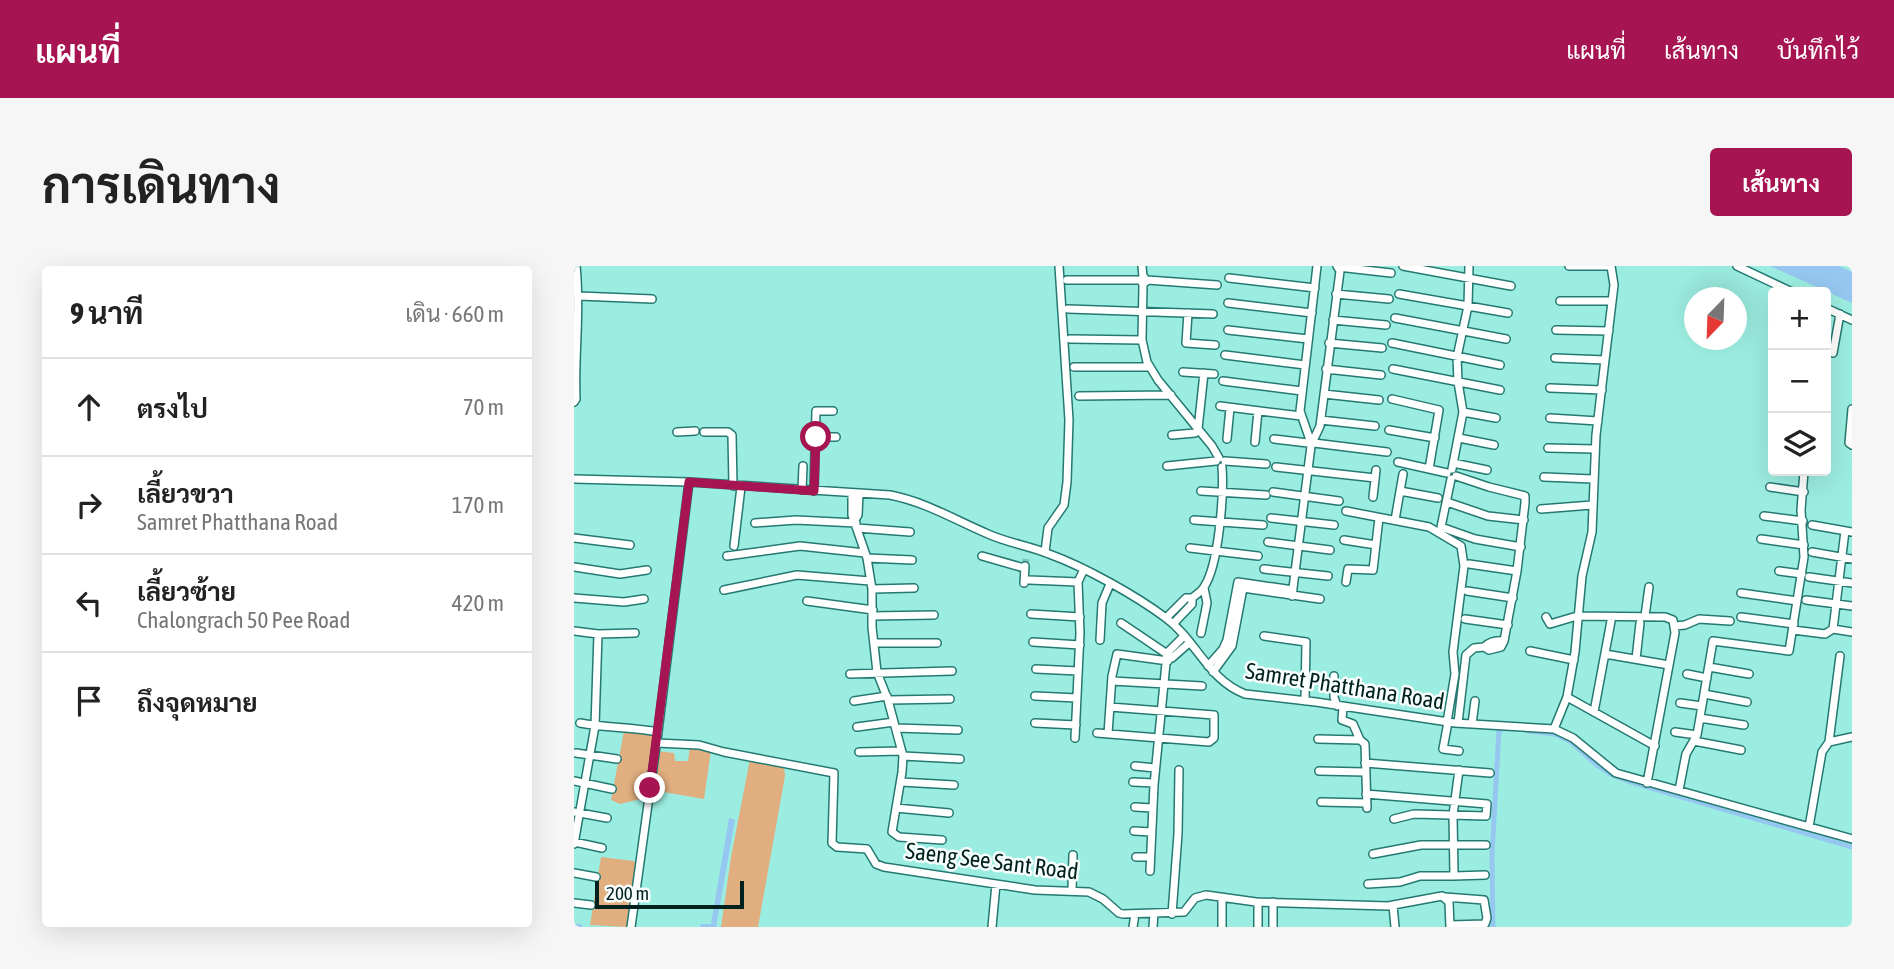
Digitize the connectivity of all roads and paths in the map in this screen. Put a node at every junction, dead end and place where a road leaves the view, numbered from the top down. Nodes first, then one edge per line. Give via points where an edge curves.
1 (576, 266) edge
2 (1059, 266) edge
3 (1142, 266) edge
4 (1317, 266) edge
5 (1338, 266) edge
6 (1403, 266) edge
7 (1469, 266) edge
8 (1569, 266) edge
9 (1590, 266) edge
10 (1611, 266) edge
11 (1737, 266) edge
12 (1391, 272) dead end
13 (1228, 278) dead end
14 (1468, 279) junction
15 (1067, 280) dead end
16 (1143, 280) junction
17 (1217, 285) dead end
18 (1511, 286) dead end
19 (1781, 287) edge
20 (1315, 288) junction
21 (1336, 294) junction
22 (1399, 294) dead end
23 (579, 296) junction
24 (652, 299) dead end
25 (1389, 299) dead end
26 (1560, 301) dead end
27 (1612, 301) junction
28 (1228, 303) dead end
29 (1468, 306) junction
30 (1068, 309) dead end
31 (1142, 310) junction
32 (1831, 310) edge
33 (1188, 313) junction
34 (1312, 313) junction
35 (1508, 313) dead end
36 (1213, 314) dead end
37 (1840, 314) junction
38 (1395, 318) dead end
39 (1333, 320) junction
40 (1852, 320) edge
41 (1386, 325) dead end
42 (1228, 330) dead end
43 (1462, 330) junction
44 (1556, 330) dead end
45 (1609, 331) junction
46 (1070, 339) dead end
47 (1308, 339) junction
48 (1506, 339) dead end
49 (1142, 340) junction
50 (1329, 343) junction
51 (1392, 343) dead end
52 (1215, 345) dead end
53 (1382, 348) dead end
54 (1833, 353) dead end
55 (1225, 355) dead end
56 (1457, 357) junction
57 (1555, 358) dead end
58 (1605, 360) junction
59 (1305, 365) junction
60 (1500, 365) dead end
61 (1150, 367) junction
62 (1074, 368) dead end
63 (1326, 369) junction
64 (1393, 369) dead end
65 (1182, 372) dead end
66 (1204, 373) junction
67 (1214, 374) dead end
68 (1381, 375) dead end
69 (1223, 381) dead end
70 (1458, 382) junction
71 (1550, 388) dead end
72 (1500, 390) dead end
73 (1602, 390) junction
74 (1302, 391) junction
75 (1324, 394) junction
76 (1171, 395) junction
77 (1079, 396) dead end
78 (1392, 399) dead end
79 (1379, 400) dead end
80 (574, 402) edge
81 (1220, 406) dead end
82 (1230, 408) junction
83 (1852, 409) edge
84 (833, 411) dead end
85 (1258, 411) junction
86 (1464, 412) junction
87 (1301, 416) junction
88 (1496, 418) dead end
89 (1550, 418) dead end
90 (1321, 420) junction
91 (1598, 421) junction
92 (1375, 426) dead end
93 (1199, 429) junction
94 (1389, 430) dead end
95 (677, 432) dead end
96 (1172, 435) dead end
97 (816, 437) junction
98 (836, 437) dead end
99 (1435, 438) junction
100 (1459, 438) junction
101 (1227, 439) dead end
102 (1274, 439) dead end
103 (1255, 442) dead end
104 (1311, 443) junction
105 (1494, 445) dead end
106 (1852, 445) edge
107 (1548, 448) dead end
108 (1595, 449) junction
109 (1387, 452) dead end
110 (1221, 462) junction
111 (1398, 463) dead end
112 (1266, 464) dead end
113 (803, 466) dead end
114 (1167, 466) dead end
115 (1276, 467) dead end
116 (1429, 469) junction
117 (1488, 470) dead end
118 (1308, 471) junction
119 (1452, 472) junction
120 (1403, 474) dead end
121 (1804, 476) edge
122 (1544, 477) dead end
123 (574, 479) edge
124 (1593, 479) junction
125 (689, 482) junction
126 (737, 487) junction
127 (1770, 487) dead end
128 (802, 490) junction
129 (814, 491) junction
130 (1201, 491) dead end
131 (1223, 491) junction
132 (1400, 491) junction
133 (1804, 492) junction
134 (855, 494) junction
135 (1305, 495) junction
136 (1373, 497) dead end
137 (1438, 498) dead end
138 (1339, 500) dead end
139 (1447, 502) junction
140 (1592, 505) junction
141 (1541, 509) dead end
142 (1346, 511) dead end
143 (1764, 516) dead end
144 (1270, 518) dead end
145 (1379, 518) junction
146 (1194, 520) dead end
147 (1395, 520) junction
148 (1524, 520) junction
149 (1301, 521) junction
150 (1220, 522) junction
151 (1803, 522) junction
152 (755, 523) dead end
153 (856, 524) junction
154 (1263, 525) dead end
155 (1334, 525) dead end
156 (1812, 525) dead end
157 (1849, 531) edge
158 (909, 532) dead end
159 (574, 538) edge
160 (1761, 539) dead end
161 (1343, 540) dead end
162 (1268, 542) dead end
163 (631, 545) dead end
164 (1376, 545) junction
165 (1804, 545) junction
166 (734, 546) dead end
167 (1298, 546) junction
168 (1521, 547) junction
169 (1030, 548) junction
170 (1190, 548) dead end
171 (1330, 550) dead end
172 (1045, 552) junction
173 (1215, 552) junction
174 (1812, 552) dead end
175 (727, 556) dead end
176 (866, 556) junction
177 (982, 556) dead end
178 (1258, 556) dead end
179 (1842, 558) junction
180 (1852, 559) edge
181 (912, 561) dead end
182 (1025, 564) junction
183 (1469, 564) dead end
184 (574, 567) edge
185 (1265, 569) dead end
186 (646, 570) dead end
187 (1086, 571) junction
188 (1517, 571) junction
189 (1779, 571) dead end
190 (1295, 573) junction
191 (1805, 575) junction
192 (1328, 576) dead end
193 (1346, 582) dead end
194 (1839, 582) junction
195 (1852, 583) edge
196 (1079, 584) junction
197 (1110, 584) junction
198 (871, 585) junction
199 (1649, 587) dead end
200 (914, 588) dead end
201 (1204, 588) junction
202 (724, 590) dead end
203 (1467, 591) dead end
204 (1293, 593) junction
205 (1741, 593) dead end
206 (574, 598) edge
207 (1513, 598) junction
208 (644, 599) dead end
209 (1321, 599) dead end
210 (1806, 600) dead end
211 (807, 601) dead end
212 (1797, 601) junction
213 (1836, 604) junction
214 (1852, 606) edge
215 (872, 613) junction
216 (1031, 614) dead end
217 (934, 615) dead end
218 (1080, 617) junction
219 (1546, 617) dead end
220 (1577, 617) junction
221 (1741, 617) dead end
222 (1465, 619) dead end
223 (1643, 620) junction
224 (1169, 621) junction
225 (1611, 621) dead end
226 (1730, 621) dead end
227 (1121, 623) dead end
228 (1508, 625) junction
229 (1675, 626) junction
230 (1794, 627) junction
231 (1833, 629) junction
232 (574, 631) edge
233 (1852, 632) edge
234 (635, 633) dead end
235 (1201, 633) dead end
236 (598, 634) junction
237 (1264, 636) dead end
238 (1187, 639) junction
239 (1100, 640) dead end
240 (1033, 642) dead end
241 (874, 643) junction
242 (937, 643) dead end
243 (1080, 645) junction
244 (1530, 651) dead end
245 (1605, 654) junction
246 (1840, 656) dead end
247 (1169, 657) junction
248 (1636, 659) junction
249 (1574, 660) junction
250 (1669, 665) junction
251 (1709, 667) junction
252 (1036, 669) dead end
253 (1210, 669) junction
254 (952, 671) dead end
255 (1078, 671) junction
256 (877, 672) junction
257 (850, 674) dead end
258 (1687, 674) dead end
259 (1749, 674) dead end
260 (1335, 676) dead end
261 (1707, 678) junction
262 (1112, 681) junction
263 (1165, 684) junction
264 (1202, 686) dead end
265 (1704, 694) junction
266 (1035, 696) dead end
267 (1567, 696) junction
268 (887, 698) junction
269 (1077, 698) junction
270 (950, 699) dead end
271 (854, 701) dead end
272 (1305, 701) junction
273 (1475, 701) dead end
274 (1746, 702) dead end
275 (1680, 703) dead end
276 (1340, 706) junction
277 (1702, 706) junction
278 (1110, 707) junction
279 (1163, 710) junction
280 (1594, 712) junction
281 (1700, 718) junction
282 (1447, 722) junction
283 (580, 723) dead end
284 (1035, 723) dead end
285 (1458, 723) junction
286 (1472, 724) junction
287 (895, 725) junction
288 (1076, 725) junction
289 (1744, 725) dead end
290 (595, 726) junction
291 (857, 727) dead end
292 (1555, 729) junction
293 (958, 730) dead end
294 (658, 732) junction
295 (1675, 732) dead end
296 (1097, 733) dead end
297 (1108, 734) junction
298 (1852, 737) edge
299 (1075, 738) dead end
300 (1695, 738) junction
301 (1159, 739) junction
302 (1318, 739) dead end
303 (1360, 740) junction
304 (1829, 742) junction
305 (657, 743) junction
306 (1655, 746) junction
307 (1741, 750) dead end
308 (1458, 751) dead end
309 (859, 752) dead end
310 (576, 753) dead end
311 (902, 754) junction
312 (589, 755) junction
313 (617, 759) dead end
314 (960, 759) dead end
315 (1365, 763) junction
316 (1135, 766) dead end
317 (1155, 768) junction
318 (1179, 770) dead end
319 (1459, 770) junction
320 (1319, 771) dead end
321 (1365, 772) junction
322 (1490, 772) dead end
323 (574, 781) edge
324 (901, 782) junction
325 (1133, 782) dead end
326 (584, 783) junction
327 (1154, 783) junction
328 (1647, 783) junction
329 (954, 785) dead end
330 (612, 789) dead end
331 (1679, 790) junction
332 (1455, 801) junction
333 (1321, 802) dead end
334 (1366, 802) junction
335 (1135, 807) dead end
336 (896, 808) junction
337 (1152, 808) junction
338 (577, 812) edge
339 (950, 813) dead end
340 (1453, 814) junction
341 (607, 818) dead end
342 (1394, 818) dead end
343 (1809, 827) junction
344 (1133, 831) dead end
345 (1151, 832) junction
346 (1852, 839) edge
347 (942, 840) dead end
348 (574, 843) edge
349 (1455, 845) junction
350 (1486, 845) dead end
351 (602, 848) dead end
352 (1373, 854) dead end
353 (1073, 855) dead end
354 (1136, 857) dead end
355 (1150, 857) junction
356 (1150, 870) dead end
357 (574, 873) edge
358 (1485, 875) dead end
359 (1454, 876) junction
360 (596, 877) dead end
361 (996, 884) junction
362 (1368, 884) dead end
363 (1072, 891) junction
364 (1445, 897) junction
365 (1222, 898) junction
366 (1258, 902) junction
367 (1273, 902) junction
368 (574, 903) edge
369 (591, 905) dead end
370 (1393, 905) junction
371 (1154, 913) junction
372 (1135, 914) junction
373 (1172, 914) junction
374 (1258, 926) edge
375 (1450, 926) edge
376 (631, 927) edge
377 (992, 927) edge
378 (1133, 927) edge
379 (1153, 927) edge
380 (1222, 927) edge
381 (1273, 927) edge
382 (1395, 927) edge

1 - 23 street
2 - 172 street via 1069,420 1067,482 1064,505 1048,528
3 - 16 street
4 - 20 street
5 - 12 street
5 - 21 street
6 - 14 street
7 - 14 street
8 - 9 street
9 - 10 street
10 - 27 street
11 - 19 street
13 - 20 street
14 - 18 street
14 - 29 street
15 - 16 street
16 - 17 street
16 - 31 street
20 - 34 street
21 - 25 street
21 - 39 street
22 - 29 street
23 - 24 street
23 - 80 street
26 - 27 street
27 - 45 street
28 - 34 street
29 - 35 street
29 - 43 street
30 - 31 street
31 - 33 street
31 - 49 street
32 - 37 street
33 - 36 street
33 - 52 street via 1186,343
34 - 47 street
37 - 40 street
37 - 54 street
38 - 43 street
39 - 41 street
39 - 50 street
42 - 47 street
43 - 48 street
43 - 56 street
44 - 45 street
45 - 58 street
46 - 49 street
47 - 59 street
49 - 61 street
50 - 53 street
50 - 63 street
51 - 56 street
55 - 59 street
56 - 60 street
56 - 70 street
57 - 58 street
58 - 73 street
59 - 74 street
61 - 62 street
61 - 76 street
63 - 68 street
63 - 75 street
64 - 70 street
65 - 66 street
66 - 67 street
66 - 93 street
69 - 74 street
70 - 72 street
70 - 86 street
71 - 73 street
73 - 91 street
74 - 87 street
75 - 79 street
75 - 90 street
76 - 77 street
76 - 93 street
78 - 99 street via 1439,410
81 - 82 street
82 - 85 street
82 - 101 street
83 - 106 street
84 - 97 street via 816,411
85 - 87 street
85 - 103 street
86 - 88 street
86 - 100 street
87 - 104 street
89 - 91 street
90 - 92 street
90 - 104 street
91 - 108 street
93 - 96 street
93 - 110 street
94 - 99 street
95 - 126 street via 732,435
97 - 98 street
97 - 129 street
99 - 116 street
100 - 105 street
100 - 119 street
102 - 104 street
104 - 109 street
104 - 118 street
107 - 108 street
108 - 124 street
110 - 112 street
110 - 114 street
110 - 131 street
111 - 116 street
113 - 128 street
115 - 118 street
116 - 119 street
117 - 119 street
118 - 135 street
118 - 136 street via 1376,474
119 - 139 street
119 - 148 street via 1525,496
120 - 132 street
121 - 133 street
122 - 124 street
123 - 125 street, Samret Phatthana Road
124 - 140 street
125 - 126 street, Samret Phatthana Road
125 - 294 street
126 - 128 street, Samret Phatthana Road
126 - 166 street
127 - 133 street
128 - 129 street, Samret Phatthana Road
129 - 134 street, Samret Phatthana Road
130 - 131 street
131 - 135 street
131 - 150 street
132 - 137 street
132 - 147 street
133 - 151 street
134 - 153 street via 852,515
134 - 169 street, Samret Phatthana Road via 890,495 923,503 991,536
135 - 138 street
135 - 149 street
139 - 148 street via 1488,516
139 - 168 street via 1441,527
140 - 141 street
140 - 220 street via 1592,532
142 - 145 street
143 - 151 street
144 - 149 street
145 - 147 street
145 - 164 street
146 - 150 street
147 - 282 street via 1433,529 1461,546 1464,555
148 - 168 street
149 - 155 street
149 - 167 street
150 - 154 street
150 - 173 street
151 - 165 street
152 - 153 street
153 - 158 street
153 - 176 street
156 - 157 street
157 - 179 street
159 - 163 street
160 - 165 street
161 - 164 street
162 - 167 street
164 - 193 street via 1373,570 1348,569
165 - 191 street
167 - 171 street
167 - 190 street
168 - 188 street
169 - 172 street, Samret Phatthana Road
169 - 182 street
170 - 173 street
172 - 187 street, Samret Phatthana Road
173 - 178 street
173 - 201 street
174 - 179 street
175 - 176 street via 800,545
176 - 181 street
176 - 198 street
177 - 182 street
179 - 180 street
179 - 194 street
182 - 196 street via 1027,581
183 - 188 street
184 - 186 street via 620,574
185 - 190 street
187 - 196 street
187 - 197 street, Samret Phatthana Road
188 - 207 street
189 - 191 street
190 - 192 street
190 - 204 street
191 - 194 street
191 - 212 street
194 - 195 street
194 - 213 street
196 - 218 street
197 - 224 street, Samret Phatthana Road
197 - 239 street via 1102,603
198 - 200 street
198 - 202 street via 797,575
198 - 215 street
199 - 223 street
201 - 224 street via 1186,598
201 - 235 street via 1207,603
203 - 207 street
204 - 209 street
204 - 253 street via 1241,585 1234,620
205 - 212 street
206 - 208 street
207 - 228 street
210 - 213 street
211 - 215 street
212 - 230 street
213 - 214 street
213 - 231 street
215 - 217 street
215 - 241 street
216 - 218 street
218 - 243 street
219 - 220 street via 1550,624
220 - 223 street
220 - 249 street
221 - 230 street
222 - 228 street
223 - 229 street via 1670,618
223 - 248 street
224 - 238 street, Samret Phatthana Road
225 - 245 street
226 - 229 street via 1699,620
227 - 247 street
228 - 285 street via 1504,641 1474,648 1466,655
229 - 250 street
230 - 231 street via 1825,634
230 - 251 street via 1789,651 1713,641
231 - 233 street
232 - 236 street
234 - 236 street
236 - 290 street
237 - 272 street via 1306,642
238 - 247 street
238 - 253 street, Samret Phatthana Road
240 - 243 street
241 - 242 street
241 - 256 street
243 - 255 street
244 - 249 street
245 - 248 street
245 - 280 street
246 - 304 street
247 - 262 street via 1117,654
247 - 263 street
248 - 250 street
249 - 267 street
250 - 306 street
251 - 259 street
251 - 261 street
252 - 255 street
253 - 272 street, Samret Phatthana Road via 1245,694
254 - 256 street
255 - 269 street
256 - 257 street
256 - 268 street
258 - 261 street
260 - 276 street via 1334,696
261 - 265 street
262 - 263 street
262 - 278 street
263 - 264 street
263 - 279 street
265 - 274 street
265 - 277 street
266 - 269 street
267 - 280 street
267 - 292 street
268 - 270 street
268 - 271 street
268 - 287 street
269 - 288 street
272 - 276 street, Samret Phatthana Road
273 - 286 street
275 - 277 street
276 - 282 street, Samret Phatthana Road
276 - 303 street via 1342,720 1353,724
277 - 281 street
278 - 279 street
278 - 297 street
279 - 301 street
279 - 301 street via 1214,715 1214,737 1209,742
280 - 306 street
281 - 289 street
281 - 300 street
282 - 285 street, Samret Phatthana Road
282 - 308 street via 1443,749
283 - 290 street
284 - 288 street
285 - 286 street, Samret Phatthana Road
286 - 292 street, Samret Phatthana Road
287 - 291 street
287 - 293 street
287 - 311 street
288 - 299 street
290 - 294 street
290 - 312 street
292 - 328 street, Samret Phatthana Road via 1615,773
294 - 305 street
295 - 300 street
296 - 297 street
297 - 301 street
298 - 304 street
300 - 307 street
300 - 331 street via 1686,754
301 - 317 street
302 - 303 street
303 - 315 street via 1365,744
304 - 343 street via 1822,752
305 - 361 street, Saeng See Sant Road via 699,745 831,772 835,776 834,846 867,849 876,864 884,867
305 - 376 street
306 - 328 street
309 - 311 street
310 - 312 street
311 - 314 street
311 - 324 street
312 - 313 street
312 - 326 street
315 - 319 street
315 - 321 street
316 - 317 street
317 - 327 street
318 - 373 street
319 - 322 street
319 - 332 street
320 - 321 street
321 - 334 street
323 - 326 street
324 - 329 street
324 - 336 street
325 - 327 street
326 - 330 street
326 - 338 street
327 - 337 street
328 - 331 street, Samret Phatthana Road
331 - 343 street, Samret Phatthana Road
332 - 334 street
332 - 340 street
332 - 340 street via 1487,804 1486,816
333 - 334 street
335 - 337 street
336 - 339 street
336 - 347 street via 894,835
337 - 345 street
338 - 341 street
338 - 348 street
340 - 342 street
340 - 349 street
343 - 346 street, Samret Phatthana Road
344 - 345 street
345 - 355 street
348 - 351 street
349 - 350 street
349 - 352 street via 1422,845
349 - 359 street
353 - 363 street
354 - 355 street
355 - 356 street
357 - 360 street
358 - 359 street
359 - 362 street
361 - 363 street, Saeng See Sant Road
361 - 377 street
363 - 372 street, Saeng See Sant Road via 1096,895 1119,913
364 - 370 street
364 - 375 street
364 - 375 street via 1484,900 1487,918 1483,924
365 - 366 street
365 - 373 street via 1198,896 1184,912
365 - 380 street
366 - 367 street
366 - 374 street
367 - 370 street
367 - 381 street
368 - 369 street
370 - 382 street
371 - 372 street, Saeng See Sant Road
371 - 373 street, Saeng See Sant Road
371 - 379 street
372 - 378 street

